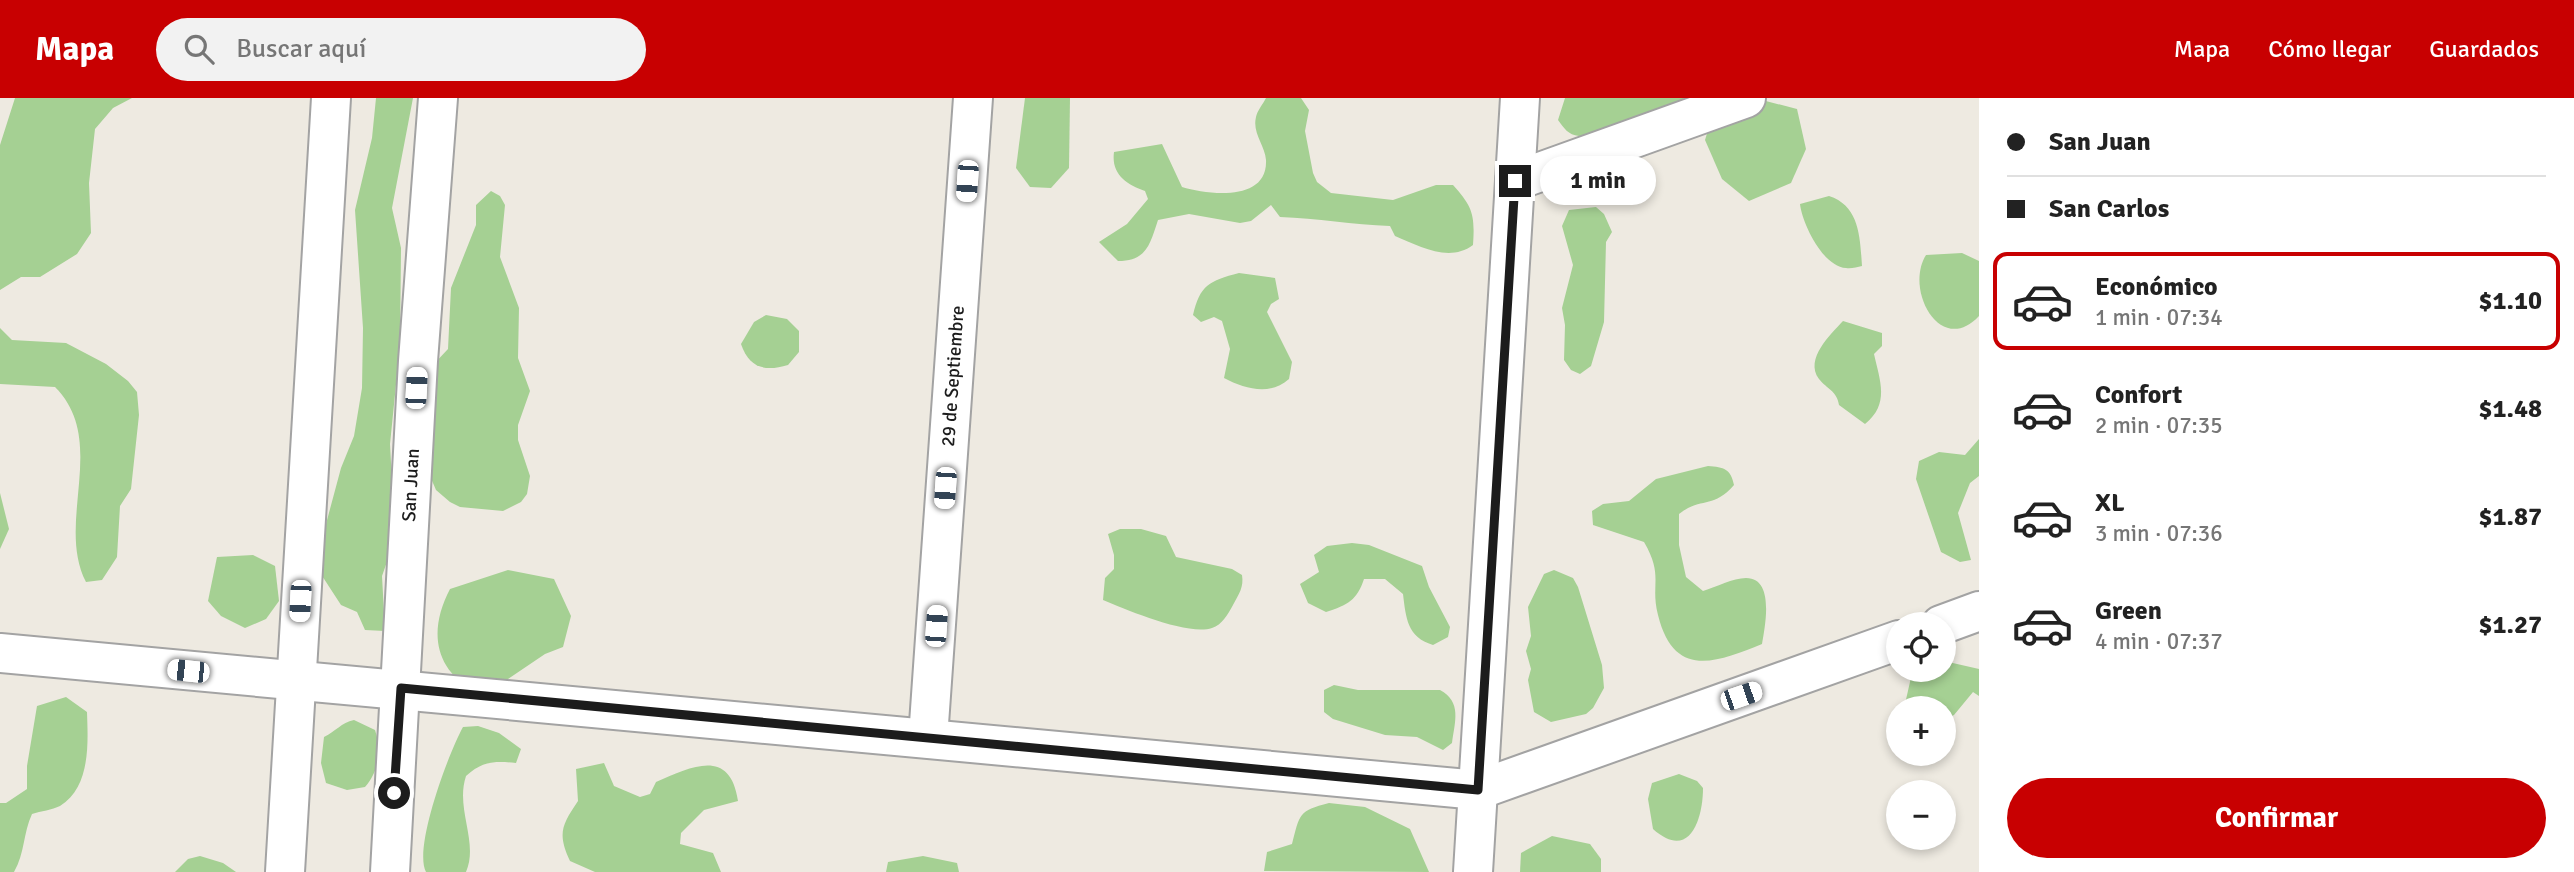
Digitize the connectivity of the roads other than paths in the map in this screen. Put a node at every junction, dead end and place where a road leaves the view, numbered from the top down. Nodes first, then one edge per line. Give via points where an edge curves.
1 (331, 98) edge
2 (438, 98) edge
3 (973, 98) edge
4 (1520, 98) edge
5 (1746, 98) edge
6 (1515, 181) junction
7 (1979, 611) edge
8 (1956, 619) edge
9 (1886, 645) edge
10 (0, 653) edge
11 (295, 681) junction
12 (401, 688) junction
13 (928, 738) junction
14 (1478, 790) junction
15 (285, 872) edge
16 (390, 872) edge
17 (1473, 872) edge

1 - 11 street
2 - 12 street, San Juan via 417,374
3 - 13 street, 29 de Septiembre
4 - 6 street
5 - 6 street
6 - 14 street
7 - 8 street
9 - 14 street
10 - 11 street
11 - 12 street
11 - 15 street
12 - 13 street
12 - 16 street, San Juan
13 - 14 street
14 - 17 street

